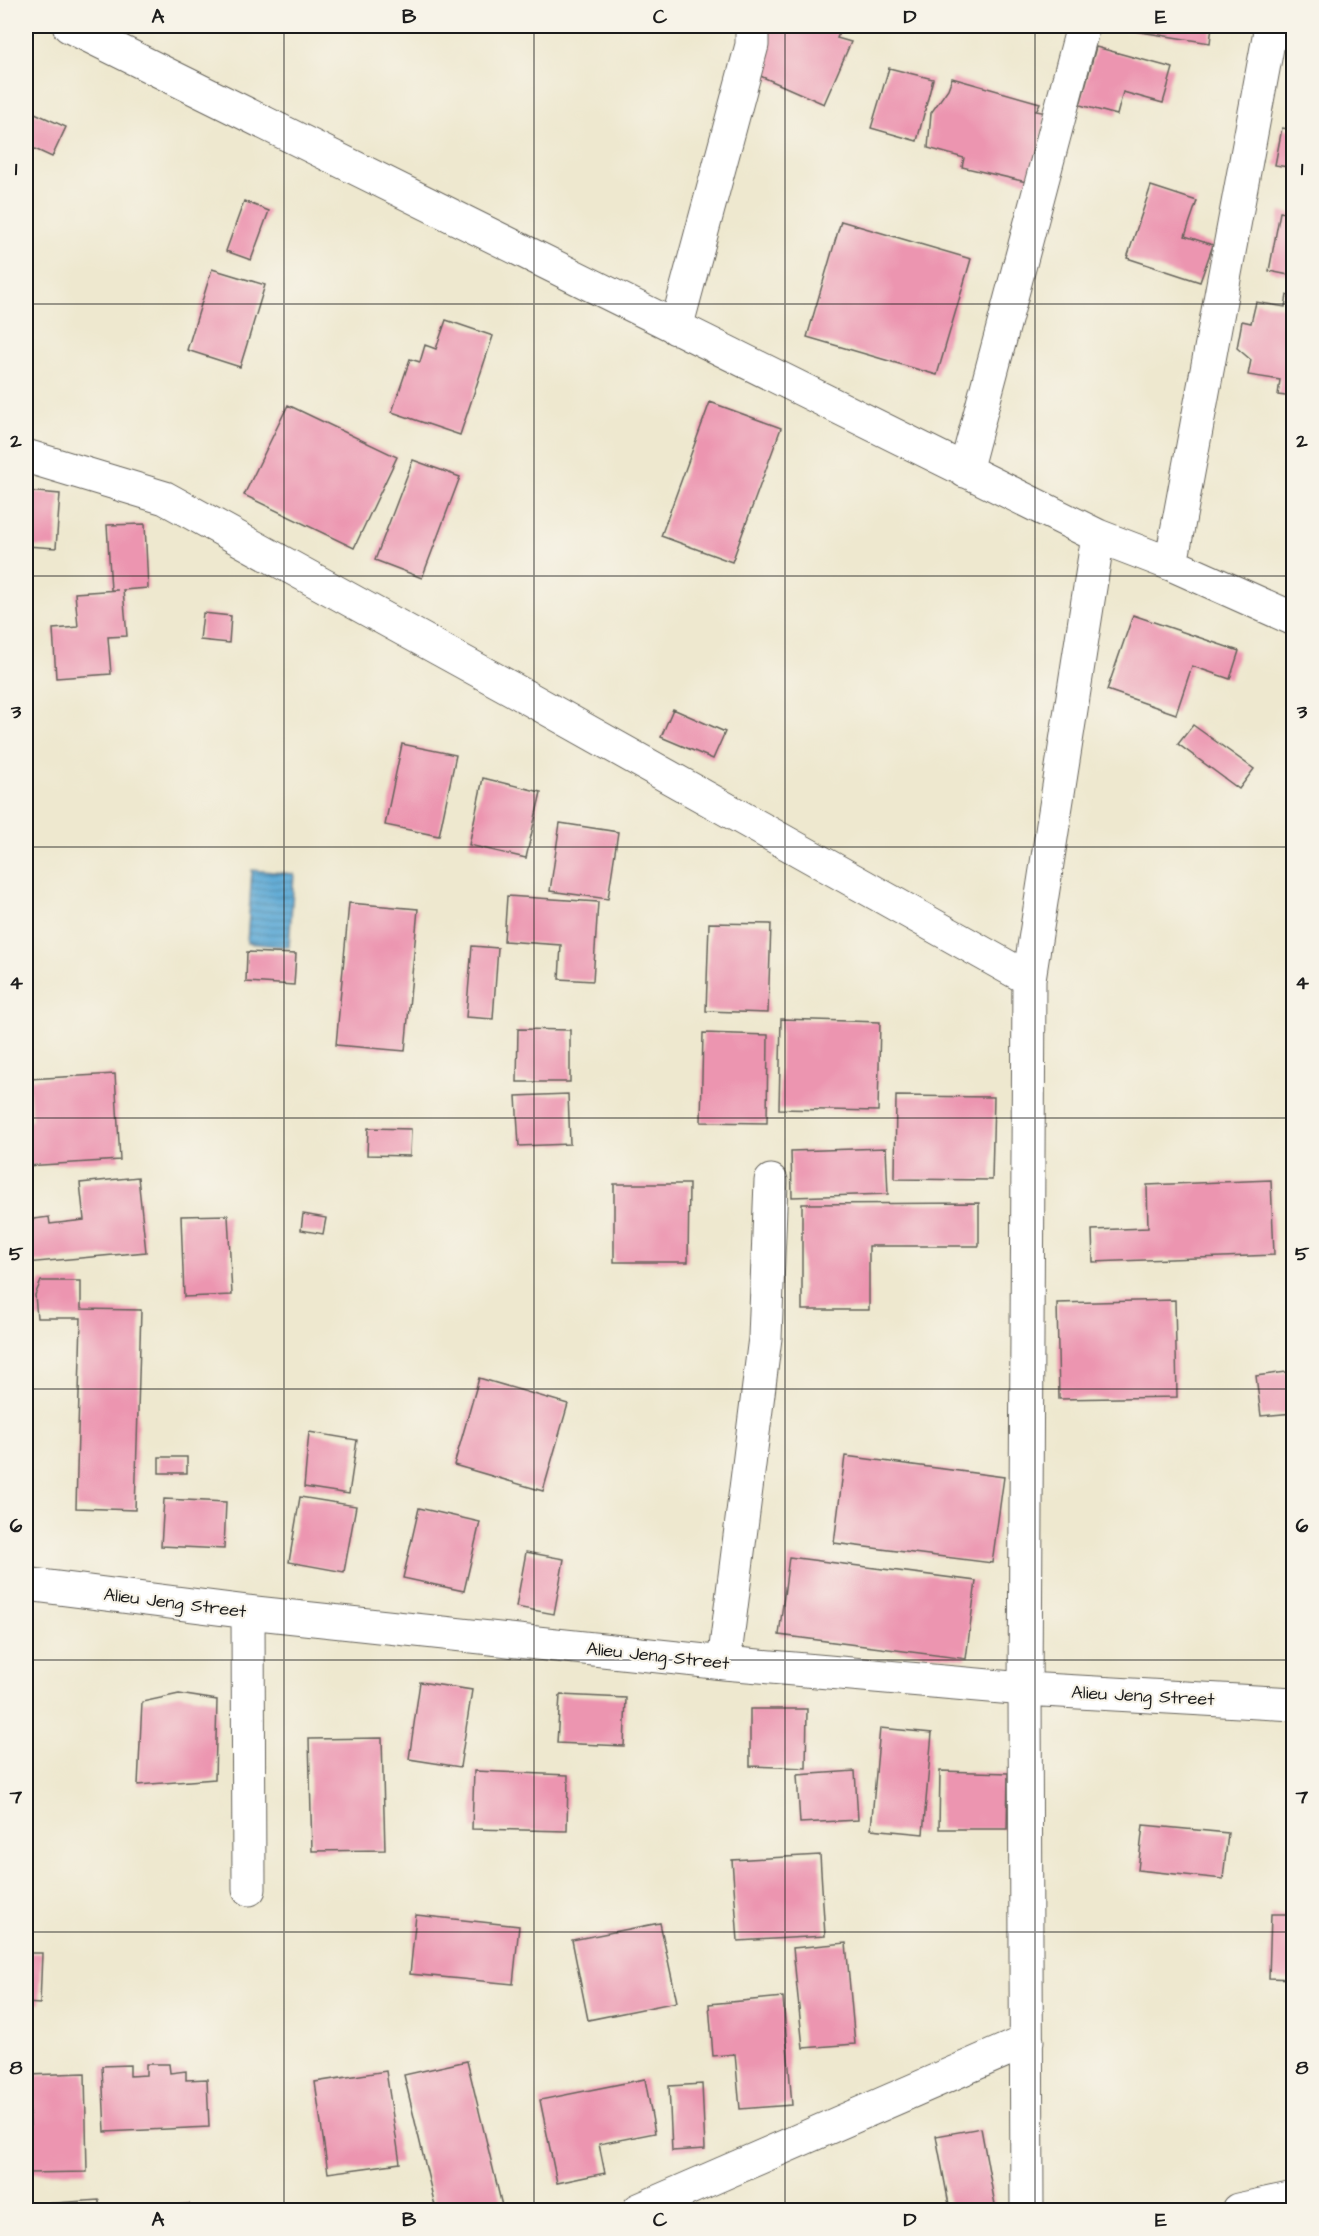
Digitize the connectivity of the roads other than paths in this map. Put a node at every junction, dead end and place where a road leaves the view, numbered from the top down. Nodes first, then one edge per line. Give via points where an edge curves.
1 (69, 26) edge
2 (752, 26) edge
3 (1271, 26) edge
4 (1081, 34) dead end
5 (676, 328) junction
6 (26, 456) edge
7 (965, 471) junction
8 (1098, 536) junction
9 (1171, 564) junction
10 (1293, 620) edge
11 (1029, 979) junction
12 (771, 1181) dead end
13 (26, 1584) edge
14 (248, 1612) junction
15 (724, 1663) junction
16 (1025, 1689) junction
17 (1293, 1704) edge
18 (249, 1889) dead end
19 (1027, 2041) junction
20 (1293, 2198) edge
21 (639, 2211) edge
22 (1027, 2211) edge
23 (1238, 2211) edge

1 - 5 street
2 - 5 street via 752,45
3 - 9 street
4 - 7 street
5 - 7 street
6 - 11 street via 165,498
7 - 8 street
8 - 9 street
8 - 11 street
9 - 10 street
11 - 16 street
12 - 15 street via 765,1338
13 - 14 street, Alieu Jeng Street
14 - 15 street, Alieu Jeng Street
14 - 18 street
15 - 16 street, Alieu Jeng Street
16 - 17 street, Alieu Jeng Street
16 - 19 street
19 - 21 street
19 - 22 street
20 - 23 street

